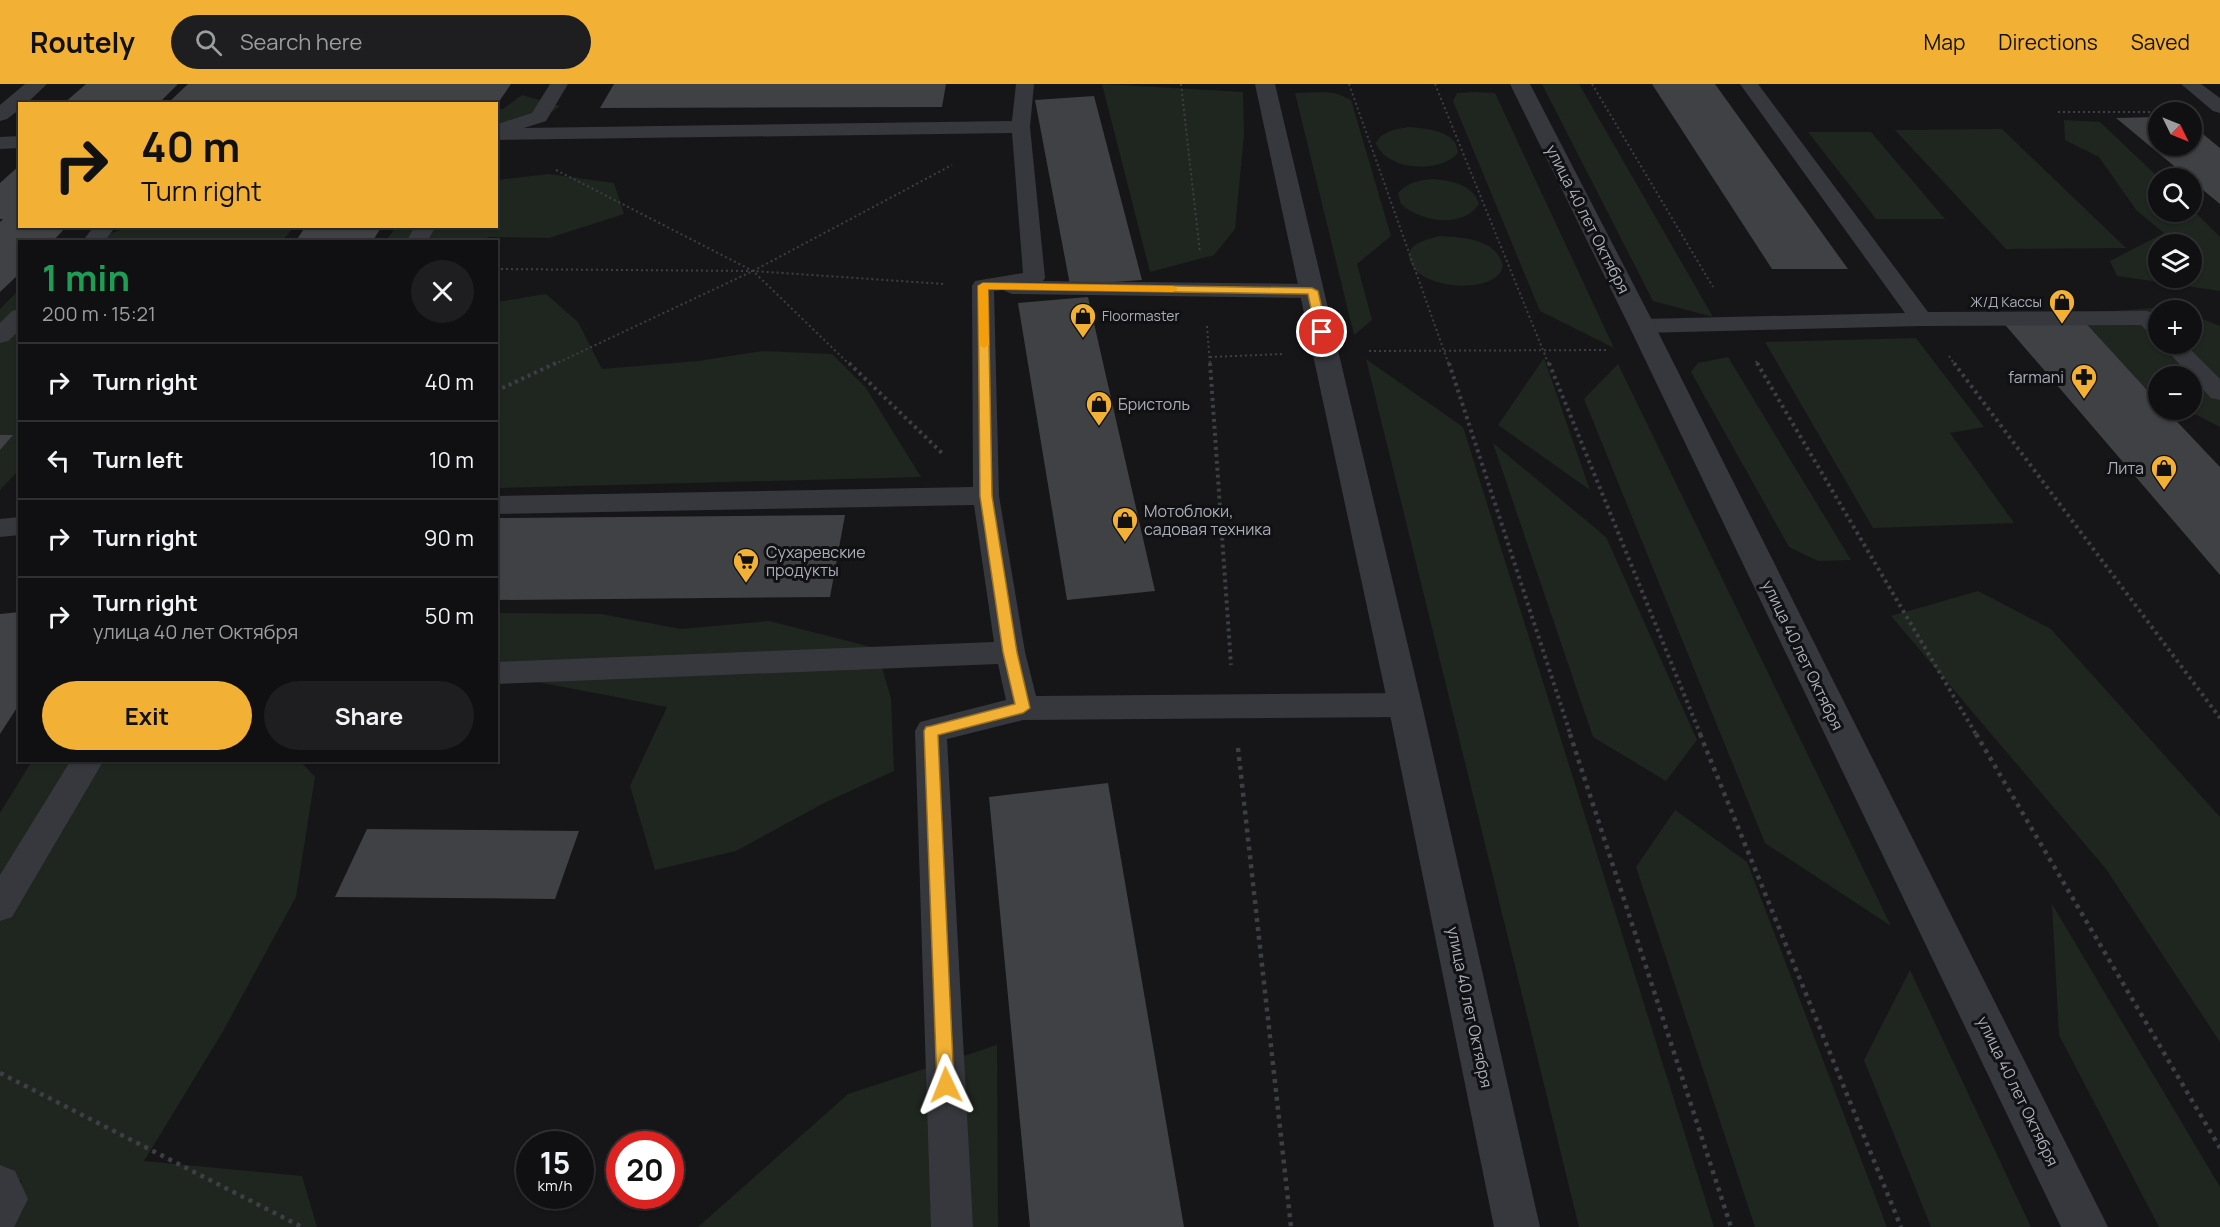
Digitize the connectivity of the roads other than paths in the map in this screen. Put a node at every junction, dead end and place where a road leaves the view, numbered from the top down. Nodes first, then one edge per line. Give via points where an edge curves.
1 (37, 84) edge
2 (559, 84) edge
3 (1024, 84) edge
4 (1265, 84) edge
5 (1520, 84) edge
6 (1749, 84) edge
7 (2190, 84) edge
8 (2220, 107) edge
9 (0, 115) edge
10 (1021, 128) junction
11 (498, 131) edge
12 (498, 132) edge
13 (18, 142) edge
14 (0, 143) edge
15 (104, 228) edge
16 (94, 240) edge
17 (983, 286) junction
18 (1312, 291) junction
19 (18, 318) edge
20 (1921, 319) junction
21 (2148, 319) edge
22 (0, 336) edge
23 (1648, 338) junction
24 (2182, 354) edge
25 (2220, 393) edge
26 (986, 496) junction
27 (498, 505) edge
28 (18, 526) edge
29 (0, 528) edge
30 (1010, 652) junction
31 (498, 673) edge
32 (1405, 705) junction
33 (1023, 708) junction
34 (87, 762) edge
35 (0, 906) edge
36 (0, 1186) edge
37 (0, 1212) edge
38 (951, 1227) edge
39 (1517, 1227) edge
40 (2085, 1227) edge

1 - 9 street
2 - 11 lane via 539,117
3 - 10 lane
4 - 18 street, улица 40 лет Октября
5 - 23 street, улица 40 лет Октября
6 - 20 lane
7 - 8 lane
10 - 12 lane
10 - 17 lane via 1034,278
13 - 14 lane
15 - 16 lane
17 - 18 lane
17 - 26 lane
18 - 32 street, улица 40 лет Октября
19 - 22 lane
20 - 21 lane
20 - 23 lane via 1734,323
23 - 40 street, улица 40 лет Октября
24 - 25 lane
26 - 27 lane
26 - 30 lane
28 - 29 lane
30 - 31 lane
30 - 33 lane
32 - 33 lane
32 - 39 street, улица 40 лет Октября
33 - 38 lane via 931,731
34 - 35 lane
36 - 37 lane via 7,1198

